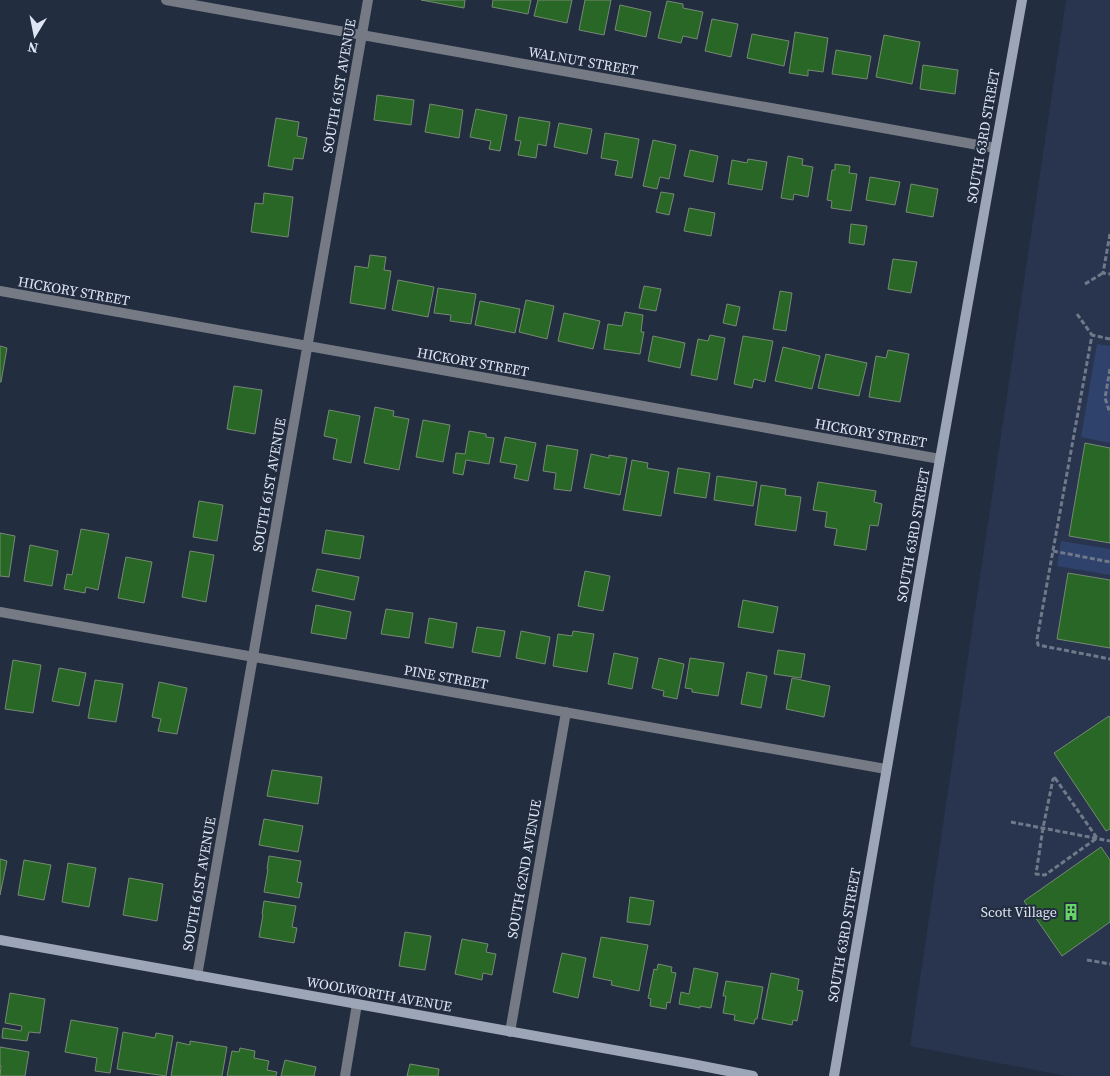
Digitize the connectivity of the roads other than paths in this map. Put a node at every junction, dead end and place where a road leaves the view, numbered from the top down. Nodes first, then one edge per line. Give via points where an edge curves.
1 (166, 0) edge
2 (368, 0) edge
3 (1022, 0) edge
4 (362, 35) junction
5 (995, 148) junction
6 (0, 291) edge
7 (307, 346) junction
8 (940, 459) junction
9 (0, 612) edge
10 (253, 657) junction
11 (566, 712) junction
12 (886, 769) junction
13 (0, 940) edge
14 (197, 976) junction
15 (358, 1004) junction
16 (510, 1032) junction
17 (345, 1076) edge
18 (753, 1076) edge
19 (834, 1076) edge

1 - 4 street, WALNUT STREET
2 - 4 street, SOUTH 61ST AVENUE
3 - 5 street, SOUTH 63RD STREET
4 - 5 street, WALNUT STREET
4 - 7 street, SOUTH 61ST AVENUE
5 - 8 street, SOUTH 63RD STREET
6 - 7 street, HICKORY STREET
7 - 8 street, HICKORY STREET
7 - 10 street, SOUTH 61ST AVENUE
8 - 12 street, SOUTH 63RD STREET
9 - 10 street, PINE STREET
10 - 11 street, PINE STREET
10 - 14 street, SOUTH 61ST AVENUE
11 - 12 street, PINE STREET
11 - 16 street, SOUTH 62ND AVENUE
12 - 19 street, SOUTH 63RD STREET
13 - 14 street, WOOLWORTH AVENUE
14 - 15 street, WOOLWORTH AVENUE
15 - 16 street, WOOLWORTH AVENUE
15 - 17 street
16 - 18 street, WOOLWORTH AVENUE

